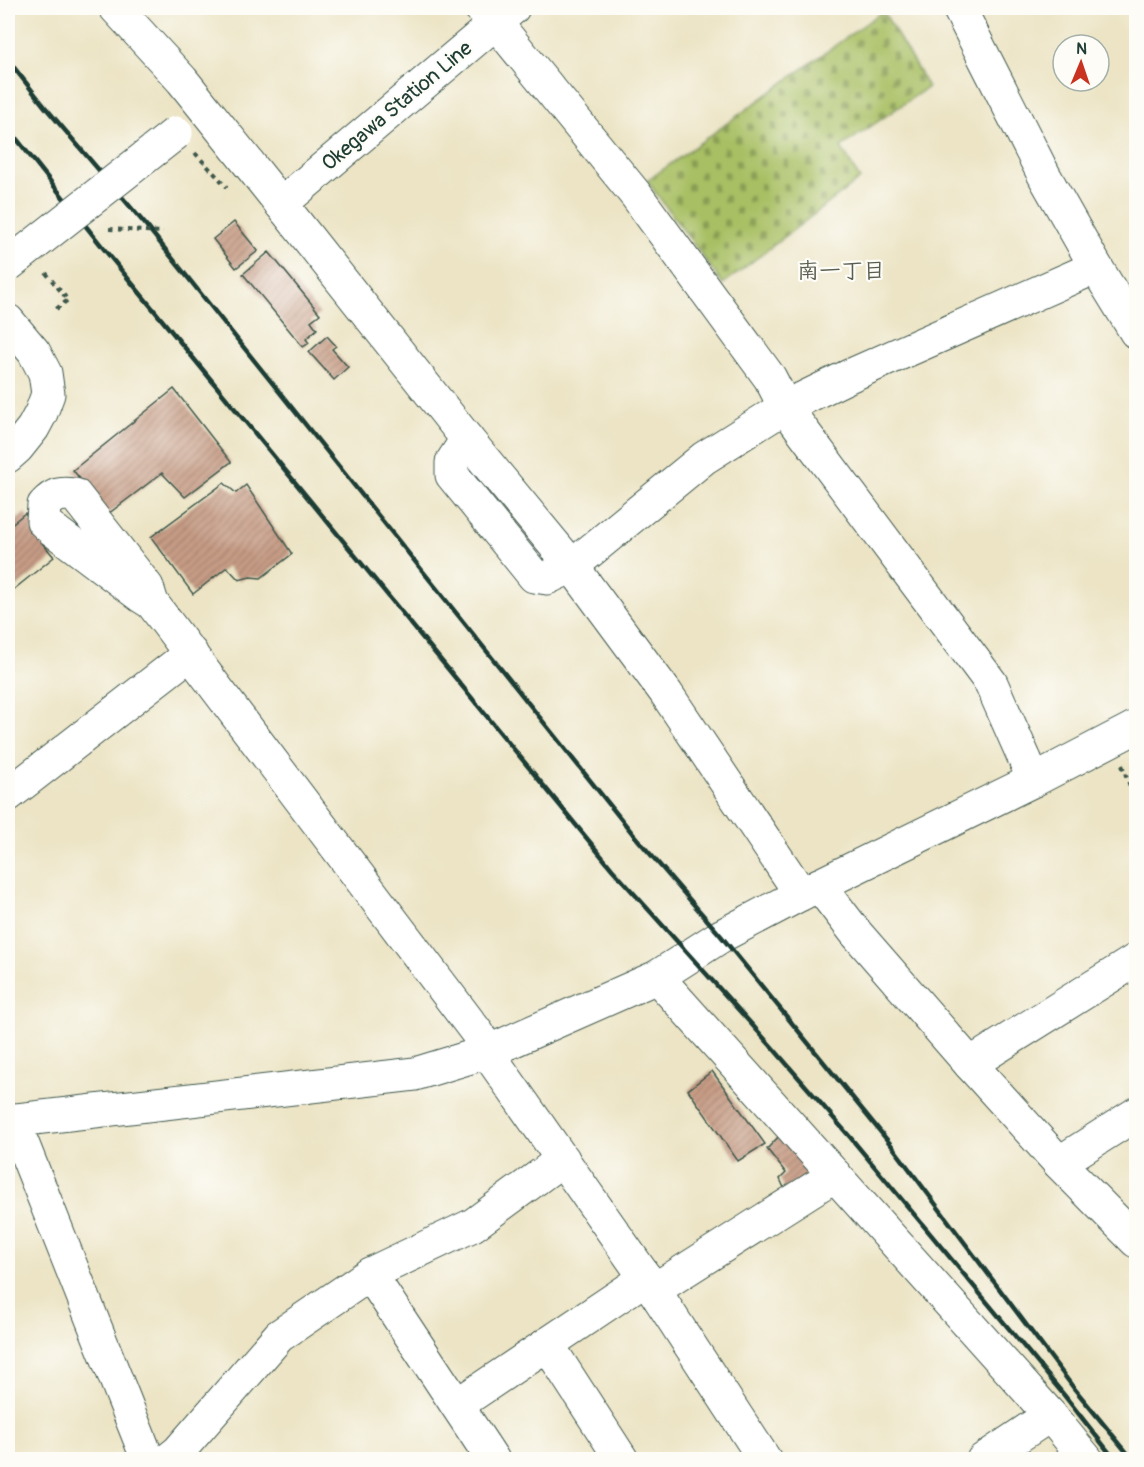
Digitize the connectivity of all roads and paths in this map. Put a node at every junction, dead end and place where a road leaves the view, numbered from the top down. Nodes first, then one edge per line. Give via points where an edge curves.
1 (116, 8) edge
2 (959, 8) edge
3 (496, 12) edge
4 (176, 133) joint
5 (231, 192) dead end
6 (281, 204) junction
7 (109, 229) dead end
8 (163, 232) dead end
9 (8, 265) edge
10 (1096, 267) junction
11 (68, 300) dead end
12 (55, 310) dead end
13 (8, 321) edge
14 (1137, 332) edge
15 (786, 407) junction
16 (8, 456) edge
17 (572, 566) junction
18 (152, 603) dead end
19 (191, 653) junction
20 (1124, 733) edge
21 (1034, 780) junction
22 (8, 795) edge
23 (1137, 802) edge
24 (810, 890) junction
25 (1137, 960) edge
26 (657, 977) junction
27 (487, 1052) junction
28 (970, 1064) junction
29 (1137, 1114) edge
30 (10, 1120) edge
31 (563, 1159) junction
32 (1059, 1163) junction
33 (835, 1175) junction
34 (1137, 1241) edge
35 (370, 1274) junction
36 (650, 1284) junction
37 (548, 1344) junction
38 (457, 1405) junction
39 (1050, 1415) junction
40 (148, 1460) edge
41 (168, 1460) edge
42 (493, 1460) edge
43 (622, 1460) edge
44 (765, 1460) edge
45 (984, 1460) edge
46 (1087, 1460) edge

1 - 6 street via 182,80
2 - 10 street
3 - 6 street, Okegawa Station Line
3 - 15 street via 636,195 770,378
4 - 5 path
4 - 9 street, bridge
6 - 17 street
7 - 8 path, bridge
10 - 14 street
10 - 15 street
11 - 12 path
13 - 16 street via 34,352 45,373 48,394 33,428
15 - 17 street via 704,458
15 - 21 street via 991,682
17 - 24 street
18 - 19 street
19 - 22 street
19 - 27 street via 478,1034
20 - 21 street
20 - 23 path
21 - 24 street
24 - 26 street via 721,936
24 - 28 street via 856,933
25 - 28 street
26 - 27 street
26 - 33 street
27 - 30 street via 415,1074
27 - 31 street
28 - 32 street
29 - 32 street
30 - 40 street
31 - 35 street via 473,1225
31 - 36 street
32 - 34 street
33 - 36 street
33 - 39 street
35 - 38 street
35 - 41 street via 279,1336
36 - 37 street
36 - 44 street
37 - 38 street
37 - 43 street
38 - 42 street
39 - 45 street
39 - 46 street

